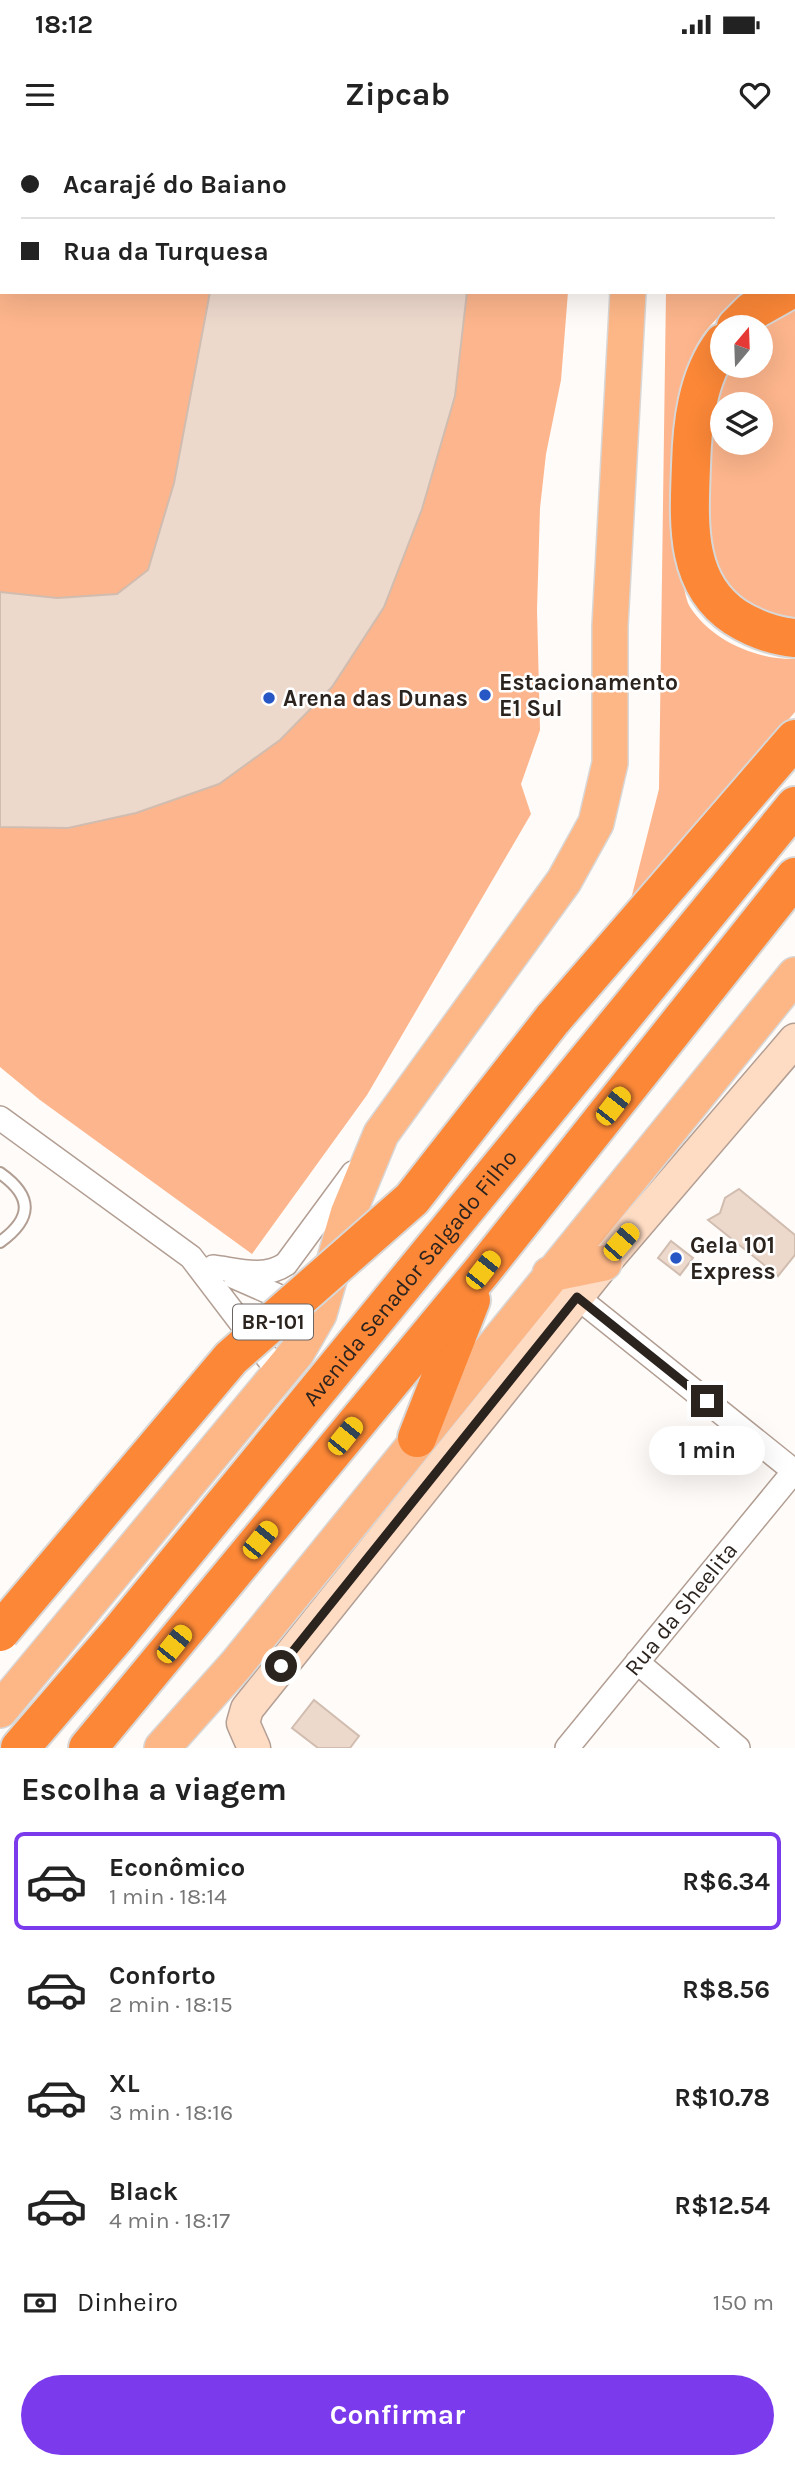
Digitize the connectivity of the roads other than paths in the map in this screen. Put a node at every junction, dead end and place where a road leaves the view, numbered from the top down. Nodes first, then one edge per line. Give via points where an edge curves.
1 (628, 294) edge
2 (782, 294) edge
3 (747, 315) edge
4 (710, 368) edge
5 (795, 638) edge
6 (795, 739) edge
7 (795, 806) edge
8 (795, 877) edge
9 (795, 975) edge
10 (795, 1040) edge
11 (0, 1118) edge
12 (381, 1134) junction
13 (0, 1173) edge
14 (0, 1242) edge
15 (191, 1257) junction
16 (604, 1263) junction
17 (214, 1267) junction
18 (483, 1270) junction
19 (550, 1274) junction
20 (577, 1297) junction
21 (318, 1314) junction
22 (280, 1374) junction
23 (417, 1438) junction
24 (795, 1470) edge
25 (0, 1632) edge
26 (638, 1662) junction
27 (0, 1710) edge
28 (20, 1748) edge
29 (88, 1748) edge
30 (162, 1748) edge
31 (254, 1748) edge
32 (567, 1748) edge
33 (738, 1748) edge

1 - 12 main road via 610,626 610,763 596,823 565,881
2 - 3 highway
4 - 5 highway via 702,382 694,431 689,524 693,557 724,610 766,633
6 - 25 highway, BR-101, bridge via 552,1020 412,1199 231,1358
7 - 28 highway, Avenida Senador Salgado Filho
8 - 18 highway
9 - 19 main road
10 - 16 main road
11 - 15 street
12 - 17 street via 286,1264 263,1273
12 - 21 main road via 348,1214
13 - 14 lane via 24,1198 26,1211 13,1233
15 - 17 street
15 - 22 street
16 - 19 main road
16 - 20 main road
17 - 21 street
18 - 23 highway
18 - 29 highway
19 - 23 main road
20 - 24 street
20 - 31 main road via 247,1709 243,1723
21 - 22 main road
22 - 27 main road
23 - 30 main road via 236,1665
24 - 26 street, Rua da Sheelita
26 - 32 street, Rua da Sheelita
26 - 33 street

